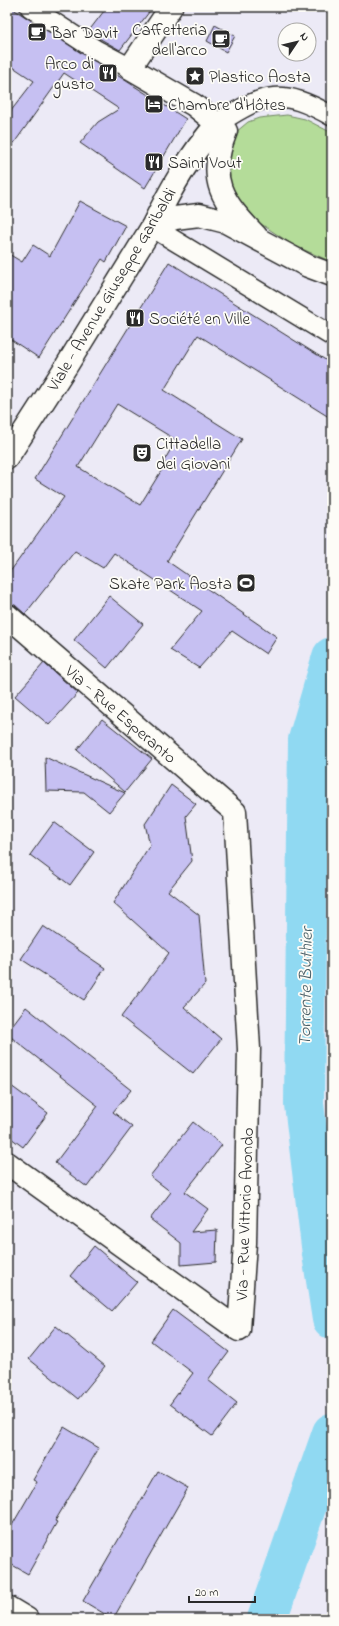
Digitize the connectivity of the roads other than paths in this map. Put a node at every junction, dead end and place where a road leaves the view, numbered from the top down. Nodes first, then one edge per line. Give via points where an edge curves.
1 (30, 7) edge
2 (171, 7) edge
3 (130, 68) junction
4 (332, 116) edge
5 (218, 123) junction
6 (152, 227) junction
7 (257, 238) junction
8 (332, 275) edge
9 (332, 336) edge
10 (7, 458) edge
11 (7, 615) edge
12 (235, 812) joint
13 (7, 1163) edge
14 (7, 1607) edge
15 (27, 1619) edge

1 - 3 street via 96,50
2 - 3 street
3 - 5 street via 194,105
4 - 5 street via 304,101 273,97 246,105
5 - 6 street, Viale - Avenue Giuseppe Garibaldi via 202,140 184,167
5 - 7 street via 226,131 217,161 221,194
6 - 7 street via 175,218 199,215 226,222
6 - 9 street
6 - 10 street, Viale - Avenue Giuseppe Garibaldi
7 - 8 street via 308,266
11 - 12 street, Via - Rue Esperanto
12 - 13 street, Via - Rue Vittorio Avondo via 249,1050 245,1243 239,1330
14 - 15 street

